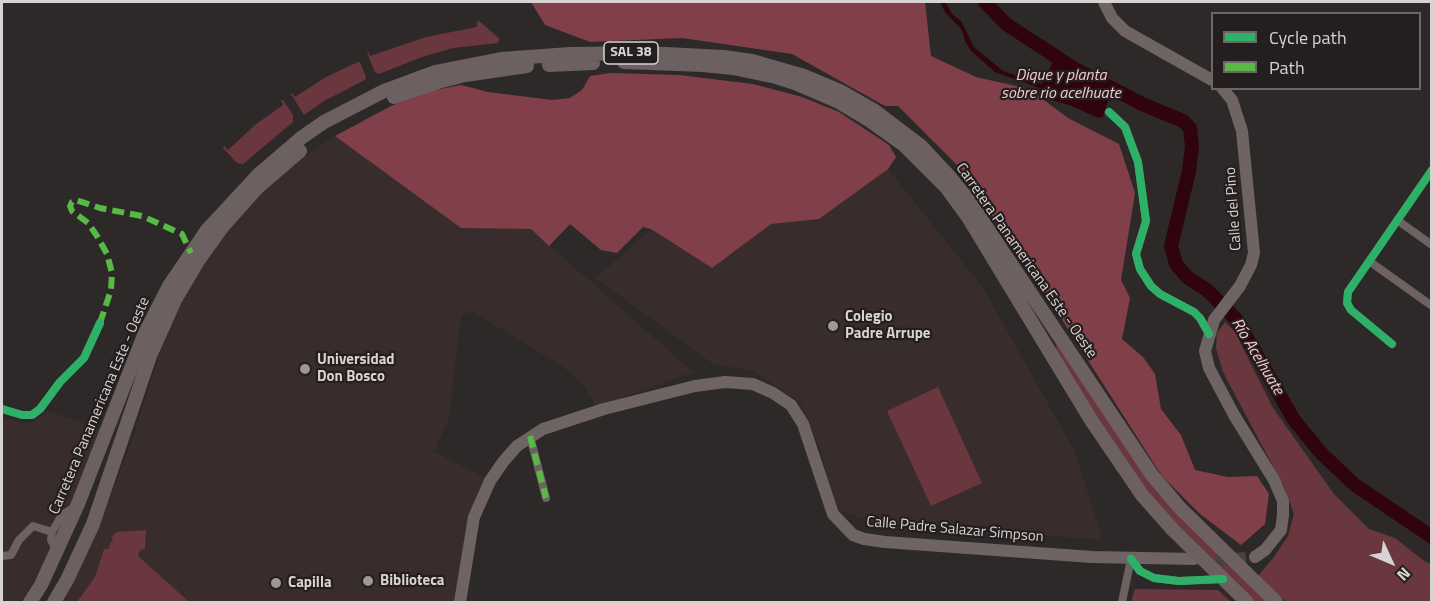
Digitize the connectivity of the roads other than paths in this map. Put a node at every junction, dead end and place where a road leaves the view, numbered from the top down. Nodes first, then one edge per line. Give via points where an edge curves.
1 (1104, 2) edge
2 (1211, 79) edge
3 (1224, 90) edge
4 (1109, 112) dead end
5 (1431, 170) edge
6 (1428, 183) edge
7 (1397, 220) junction
8 (1431, 245) edge
9 (1369, 261) junction
10 (1431, 306) edge
11 (100, 323) dead end
12 (1209, 334) junction
13 (1392, 344) dead end
14 (2, 409) edge
15 (530, 436) junction
16 (546, 498) dead end
17 (78, 504) junction
18 (52, 532) junction
19 (57, 551) junction
20 (2, 556) edge
21 (1255, 557) tunnel mouth
22 (1131, 559) junction
23 (1194, 559) tunnel mouth
24 (1223, 579) junction
25 (30, 603) edge
26 (54, 603) edge
27 (460, 603) edge
28 (1122, 603) edge
29 (1247, 603) edge
30 (1276, 603) edge

1 - 2 main road via 1125,31
3 - 12 main road, Calle del Pino via 1232,100 1242,130 1254,242 1251,265 1214,320
4 - 12 street via 1125,127 1138,162 1146,221 1136,254 1140,269 1160,294 1194,312
5 - 6 street
6 - 7 street
7 - 8 street
7 - 9 street
9 - 10 street
9 - 13 street via 1348,292 1347,303
11 - 14 street via 84,358 40,409 32,415 22,415
12 - 21 main road via 1205,351 1209,368 1274,480 1282,501 1281,530
15 - 16 street
15 - 22 main road, Calle Padre Salazar Simpson via 604,409 695,386 745,382 783,399 797,412 833,514 853,535 885,542
15 - 27 main road, Calle Padre Salazar Simpson via 503,462 478,504
17 - 18 street via 62,515
17 - 19 highway, Carretera Panamericana Este - Oeste / SAL 38
17 - 30 highway, Carretera Panamericana Este - Oeste / SAL 38 via 136,356 169,286 230,203 301,138 384,91 435,72 471,64 570,54 706,55 752,61 819,82 875,111 921,146 967,198 1152,475
18 - 19 street via 51,540
18 - 20 street via 33,526 11,555
19 - 25 highway, Carretera Panamericana Este - Oeste / SAL 38
22 - 23 main road, Calle Padre Salazar Simpson
22 - 24 street via 1140,571 1154,578
22 - 28 street
24 - 26 highway, Carretera Panamericana Este - Oeste / SAL 38 via 1167,524 1129,477 968,217 946,187 904,145 837,101 776,77 703,64 621,62 491,70 415,89 360,112 320,136 257,188 222,226 175,300 150,357 93,524
24 - 29 highway, Carretera Panamericana Este - Oeste / SAL 38

